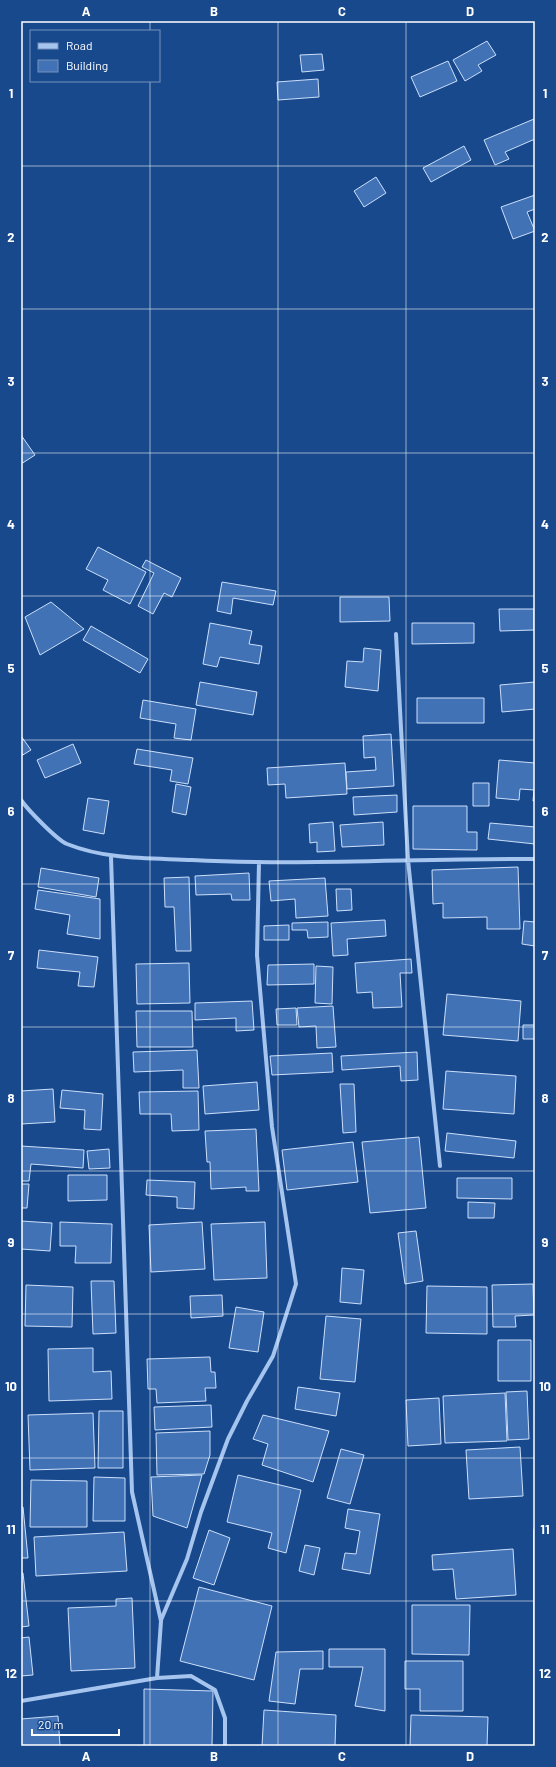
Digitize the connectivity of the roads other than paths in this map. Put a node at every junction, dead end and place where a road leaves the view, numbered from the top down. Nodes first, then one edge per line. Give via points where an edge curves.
1 (396, 634) dead end
2 (21, 800) edge
3 (111, 857) junction
4 (535, 859) edge
5 (408, 860) junction
6 (259, 862) junction
7 (440, 1166) dead end
8 (535, 1530) edge
9 (161, 1620) junction
10 (157, 1678) junction
11 (21, 1701) edge
12 (225, 1746) edge
13 (535, 1746) edge

1 - 5 street
2 - 3 street via 28,811 66,843
3 - 6 street
3 - 9 street via 132,1492
4 - 5 street
5 - 6 street
5 - 7 street
6 - 9 street via 257,955 272,1127 296,1284 273,1356 228,1439 201,1512 187,1560
8 - 13 street
9 - 10 street
10 - 11 street
10 - 12 street via 192,1676 215,1690 225,1718

